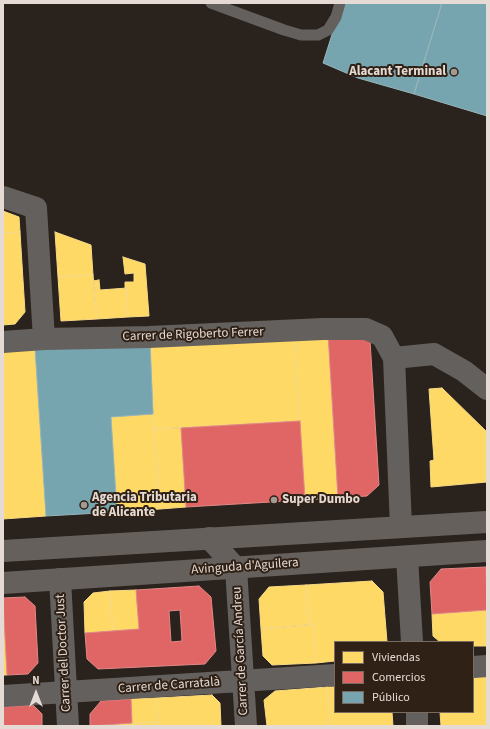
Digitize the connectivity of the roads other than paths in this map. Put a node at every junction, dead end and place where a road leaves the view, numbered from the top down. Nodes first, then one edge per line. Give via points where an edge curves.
1 (211, 3) edge
2 (340, 3) edge
3 (3, 197) edge
4 (44, 339) junction
5 (3, 342) edge
6 (394, 358) junction
7 (487, 389) edge
8 (487, 522) edge
9 (401, 527) junction
10 (209, 538) junction
11 (3, 551) edge
12 (487, 551) edge
13 (407, 557) junction
14 (236, 568) junction
15 (60, 579) junction
16 (3, 583) edge
17 (412, 641) edge
18 (487, 666) edge
19 (474, 667) edge
20 (334, 676) edge
21 (244, 681) junction
22 (66, 692) junction
23 (3, 696) edge
24 (417, 713) edge
25 (68, 726) edge
26 (246, 726) edge
27 (417, 726) edge

1 - 2 lane via 301,35 318,35 328,30 336,17
3 - 4 street via 36,208
4 - 5 street, Carrer de Rigoberto Ferrer
4 - 6 street, Carrer de Rigoberto Ferrer via 149,338 366,329 382,336
6 - 7 street via 434,354 464,371
6 - 9 street
8 - 9 main road
9 - 10 main road
10 - 11 main road
10 - 14 street, Carrer de García Andreu
12 - 13 main road, Avinguda d'Aguilera
13 - 14 main road, Avinguda d'Aguilera
13 - 17 street
14 - 15 main road, Avinguda d'Aguilera
14 - 21 street, Carrer de García Andreu
15 - 16 main road, Avinguda d'Aguilera
15 - 22 street, Carrer del Doctor Just
18 - 19 street
20 - 21 street, Carrer de Carratalà
21 - 22 street, Carrer de Carratalà
21 - 26 street, Carrer de García Andreu
22 - 23 street, Carrer de Carratalà
22 - 25 street, Carrer del Doctor Just
24 - 27 street

